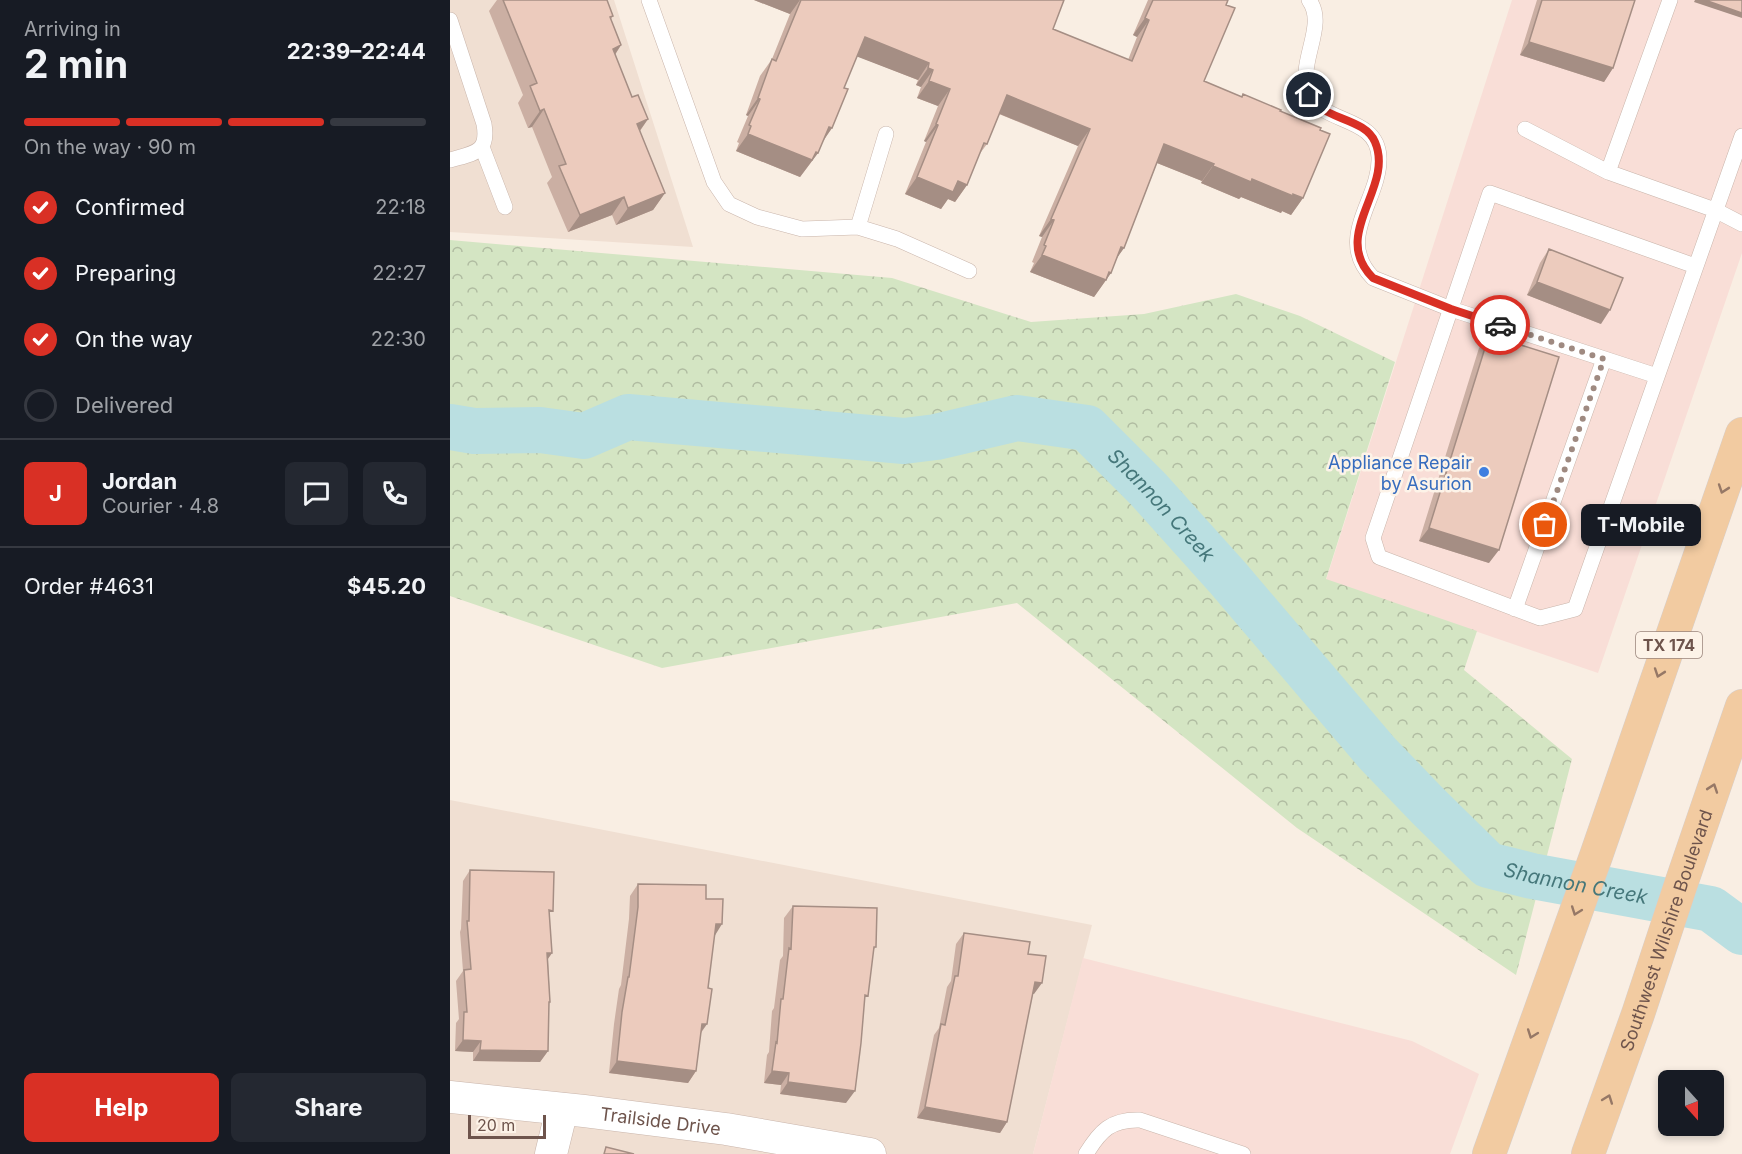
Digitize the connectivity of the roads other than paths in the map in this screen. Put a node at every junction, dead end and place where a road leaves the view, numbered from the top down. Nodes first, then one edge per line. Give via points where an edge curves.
1 (648, 0) edge
2 (1308, 0) edge
3 (1670, 0) edge
4 (450, 20) edge
5 (1525, 129) dead end
6 (886, 134) dead end
7 (1742, 136) edge
8 (482, 147) junction
9 (450, 160) edge
10 (1608, 172) junction
11 (506, 207) dead end
12 (1715, 210) junction
13 (1742, 224) edge
14 (858, 226) junction
15 (1695, 266) junction
16 (969, 271) dead end
17 (1451, 309) junction
18 (1604, 359) junction
19 (1657, 376) junction
20 (1742, 434) edge
21 (1515, 609) junction
22 (1742, 706) edge
23 (450, 1097) edge
24 (562, 1109) junction
25 (551, 1154) edge
26 (870, 1154) edge
27 (1086, 1154) edge
28 (1243, 1154) edge
29 (1489, 1154) edge
30 (1588, 1154) edge

1 - 14 lane via 714,182 729,204 757,217 802,229
2 - 17 lane via 1316,21 1305,81 1309,95 1317,106 1368,131 1379,156 1378,172 1359,224 1359,258 1373,278
3 - 10 lane
4 - 8 lane via 484,124 486,137
5 - 10 lane
6 - 14 lane
7 - 12 lane
8 - 9 lane
8 - 11 lane
10 - 12 lane
12 - 13 lane
12 - 15 lane
14 - 16 lane
15 - 17 lane via 1490,193
15 - 19 lane
17 - 18 lane
17 - 21 lane via 1373,538 1380,557
18 - 19 lane
18 - 21 lane
19 - 21 lane via 1575,609 1540,618
20 -> 29 main road, TX 174
30 -> 22 main road, Southwest Wilshire Boulevard
23 - 24 street, Trailside Drive
24 - 25 street
24 - 26 street, Trailside Drive via 726,1129
27 - 28 lane via 1106,1128 1128,1119

